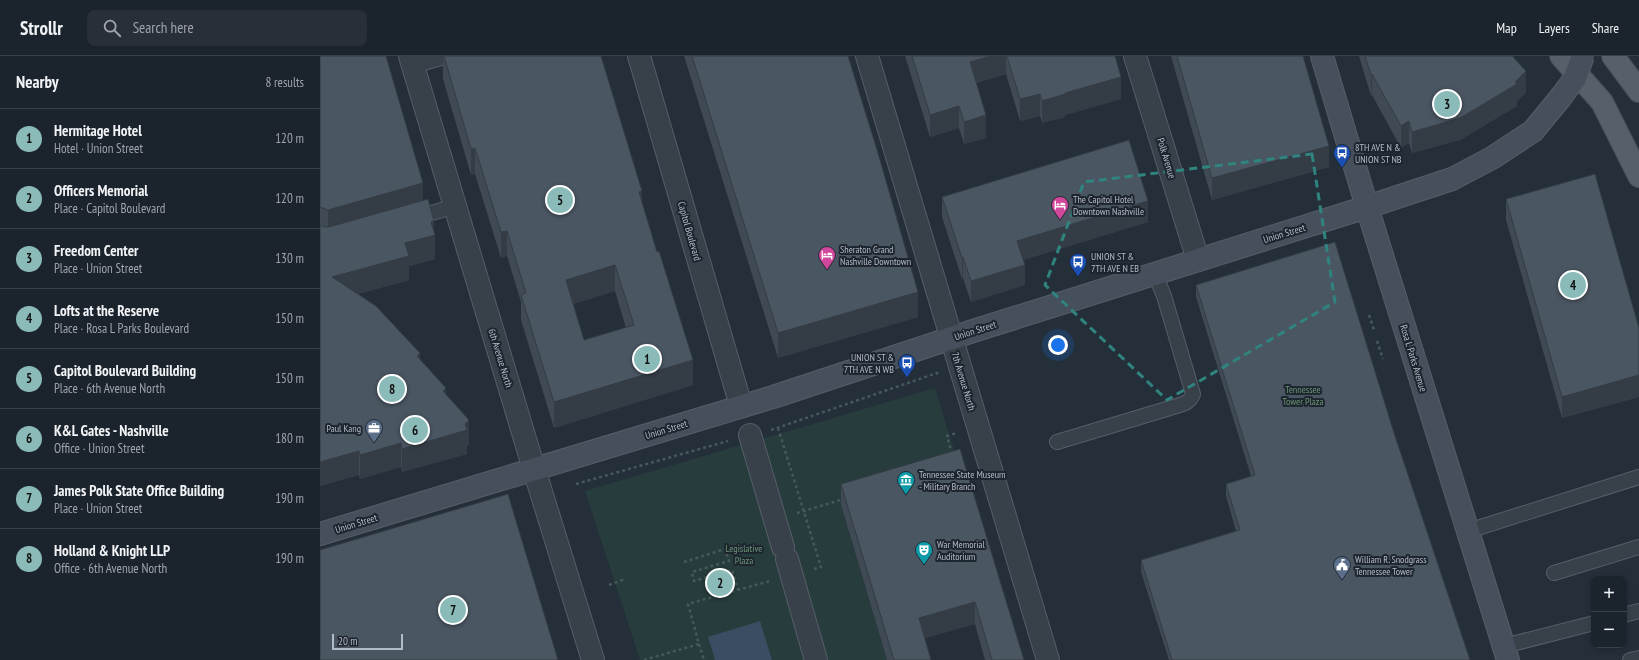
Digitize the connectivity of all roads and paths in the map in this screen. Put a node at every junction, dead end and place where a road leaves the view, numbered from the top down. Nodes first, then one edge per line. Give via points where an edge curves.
1 (448, 56) edge
2 (639, 56) edge
3 (867, 56) edge
4 (1135, 56) edge
5 (1322, 56) edge
6 (1561, 56) edge
7 (1583, 56) edge
8 (1613, 56) edge
9 (412, 61) edge
10 (1639, 91) edge
11 (1639, 176) edge
12 (456, 206) junction
13 (1367, 207) junction
14 (398, 223) edge
15 (1198, 260) junction
16 (1155, 274) junction
17 (1369, 315) dead end
18 (1374, 330) dead end
19 (951, 338) junction
20 (1377, 341) dead end
21 (1383, 359) dead end
22 (741, 406) junction
23 (778, 428) dead end
24 (956, 433) dead end
25 (750, 435) dead end
26 (1057, 442) dead end
27 (953, 458) edge
28 (534, 469) junction
29 (1639, 477) edge
30 (850, 498) edge
31 (804, 511) junction
32 (775, 520) junction
33 (1468, 531) junction
34 (320, 534) edge
35 (1639, 547) edge
36 (787, 560) junction
37 (684, 562) dead end
38 (1554, 573) dead end
39 (625, 580) dead end
40 (608, 585) dead end
41 (738, 590) junction
42 (1639, 611) edge
43 (1627, 614) edge
44 (1591, 624) edge
45 (699, 644) junction
46 (1506, 653) edge
47 (1639, 658) edge
48 (593, 660) edge
49 (644, 660) edge
50 (704, 660) edge
51 (816, 660) edge
52 (1048, 660) edge
53 (1630, 660) edge

1 - 9 lane
2 - 22 street, Capitol Boulevard
3 - 19 street, 7th Avenue North
4 - 15 street, Polk Avenue
5 - 13 main road, Rosa L Parks Avenue
6 - 11 main road via 1602,102
7 - 13 main road, Union Street, bridge via 1575,78 1533,131 1492,158 1452,179
8 - 10 main road
9 - 12 street, 6th Avenue North
12 - 14 lane
12 - 28 street, 6th Avenue North
13 - 15 main road, Union Street
13 - 33 main road, Rosa L Parks Avenue
15 - 16 main road, Union Street
16 - 19 main road, Union Street
16 - 26 lane via 1193,394 1191,399 1170,408
17 - 18 path
19 - 22 main road, Union Street
19 - 52 street, 7th Avenue North
20 - 21 path
22 - 28 main road, Union Street
23 - 31 path
24 - 27 path via 946,436
25 - 32 street
28 - 34 main road, Union Street
28 - 48 street, 6th Avenue North
29 - 33 lane
30 - 31 path
31 - 32 path
31 - 36 path via 821,567
32 - 36 street
33 - 46 main road, Rosa L Parks Avenue
35 - 38 lane
36 - 41 path
36 - 51 street
37 - 41 path via 725,549 728,561 692,572 694,582 732,570
39 - 40 path
41 - 45 path via 688,604
42 - 43 lane
44 - 46 lane
45 - 49 path
45 - 50 path
47 - 53 lane

